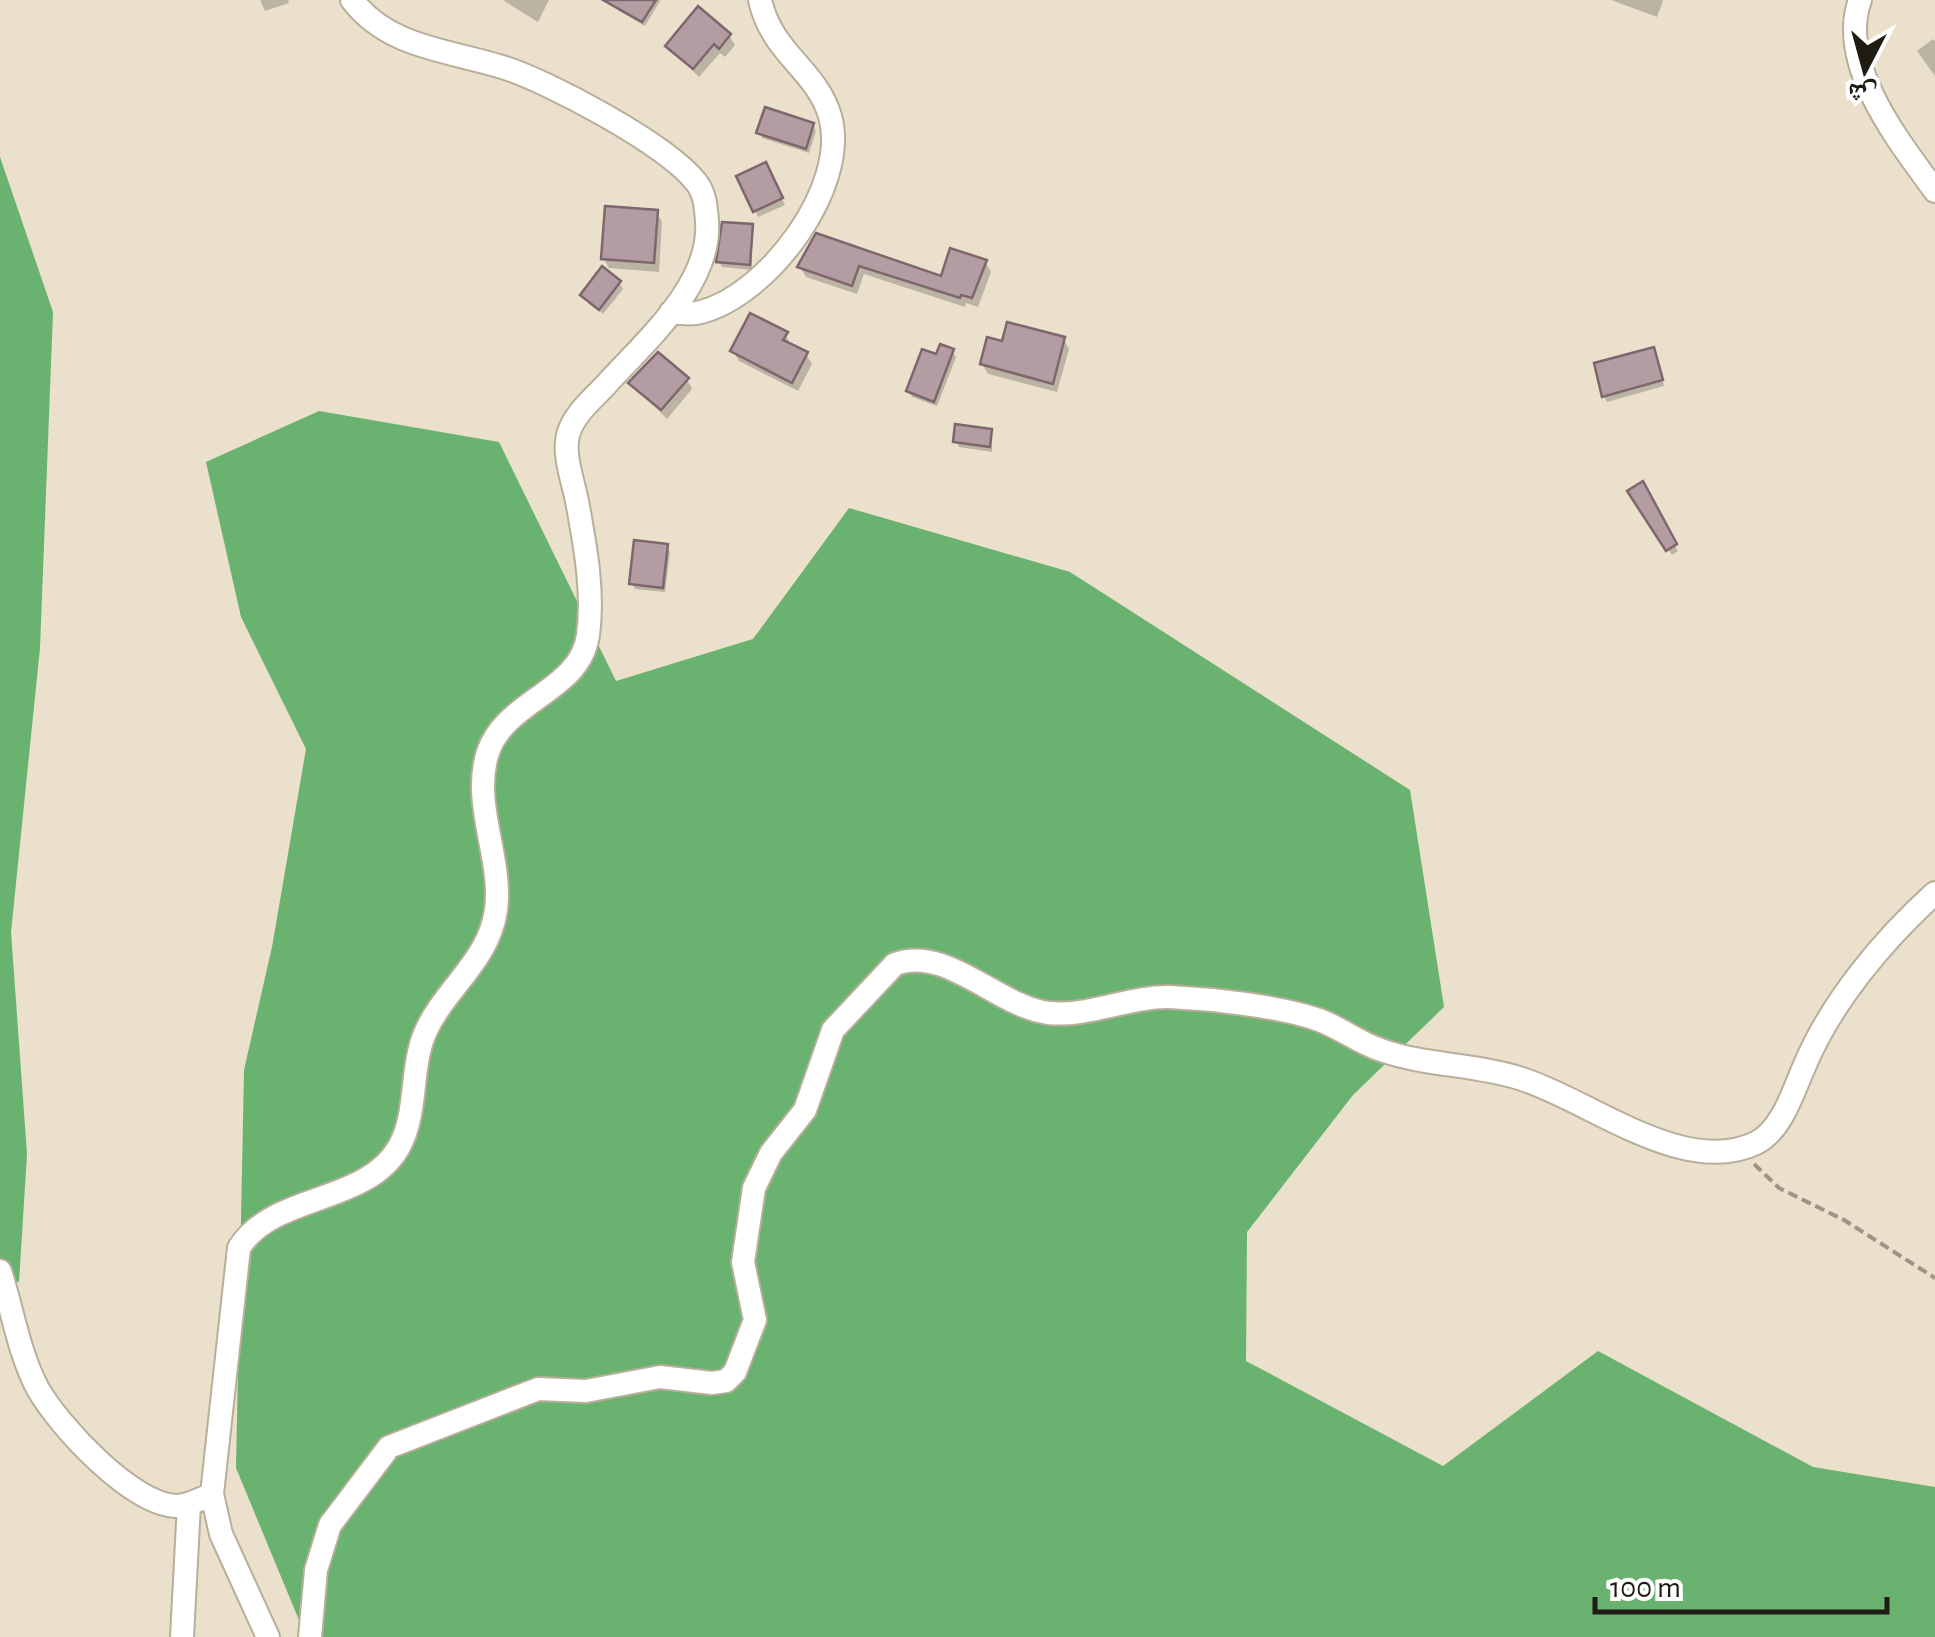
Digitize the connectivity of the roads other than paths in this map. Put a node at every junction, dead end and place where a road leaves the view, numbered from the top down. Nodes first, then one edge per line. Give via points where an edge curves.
1 (352, 0) edge
2 (760, 0) edge
3 (1860, 0) edge
4 (1935, 191) edge
5 (670, 312) junction
6 (1935, 893) edge
7 (0, 1271) edge
8 (212, 1494) junction
9 (189, 1504) junction
10 (182, 1637) edge
11 (268, 1637) edge
12 (310, 1637) edge

1 - 5 street via 402,40 529,77 648,143 698,184 708,230 693,277
2 - 5 street via 770,35 830,114 826,176 798,238 781,258 712,308
3 - 4 street via 1853,20 1855,58
5 - 8 street via 580,413 568,436 590,587 586,646 580,665 505,726 489,750 483,789 496,912 476,959 422,1039 401,1144 384,1165 252,1230 239,1248
6 - 12 street via 1885,942 1834,1014 1777,1124 1740,1150 1691,1149 1654,1138 1520,1078 1380,1050 1292,1013 1167,997 1051,1013 1004,998 944,966 908,959 878,979 832,1030 805,1110 770,1153 754,1188 743,1262 755,1320 735,1372 712,1384 660,1377 586,1391 538,1390 389,1447 330,1526 316,1570
7 - 9 street via 39,1391 126,1486 162,1504
8 - 9 street
8 - 11 street via 221,1534
9 - 10 street

